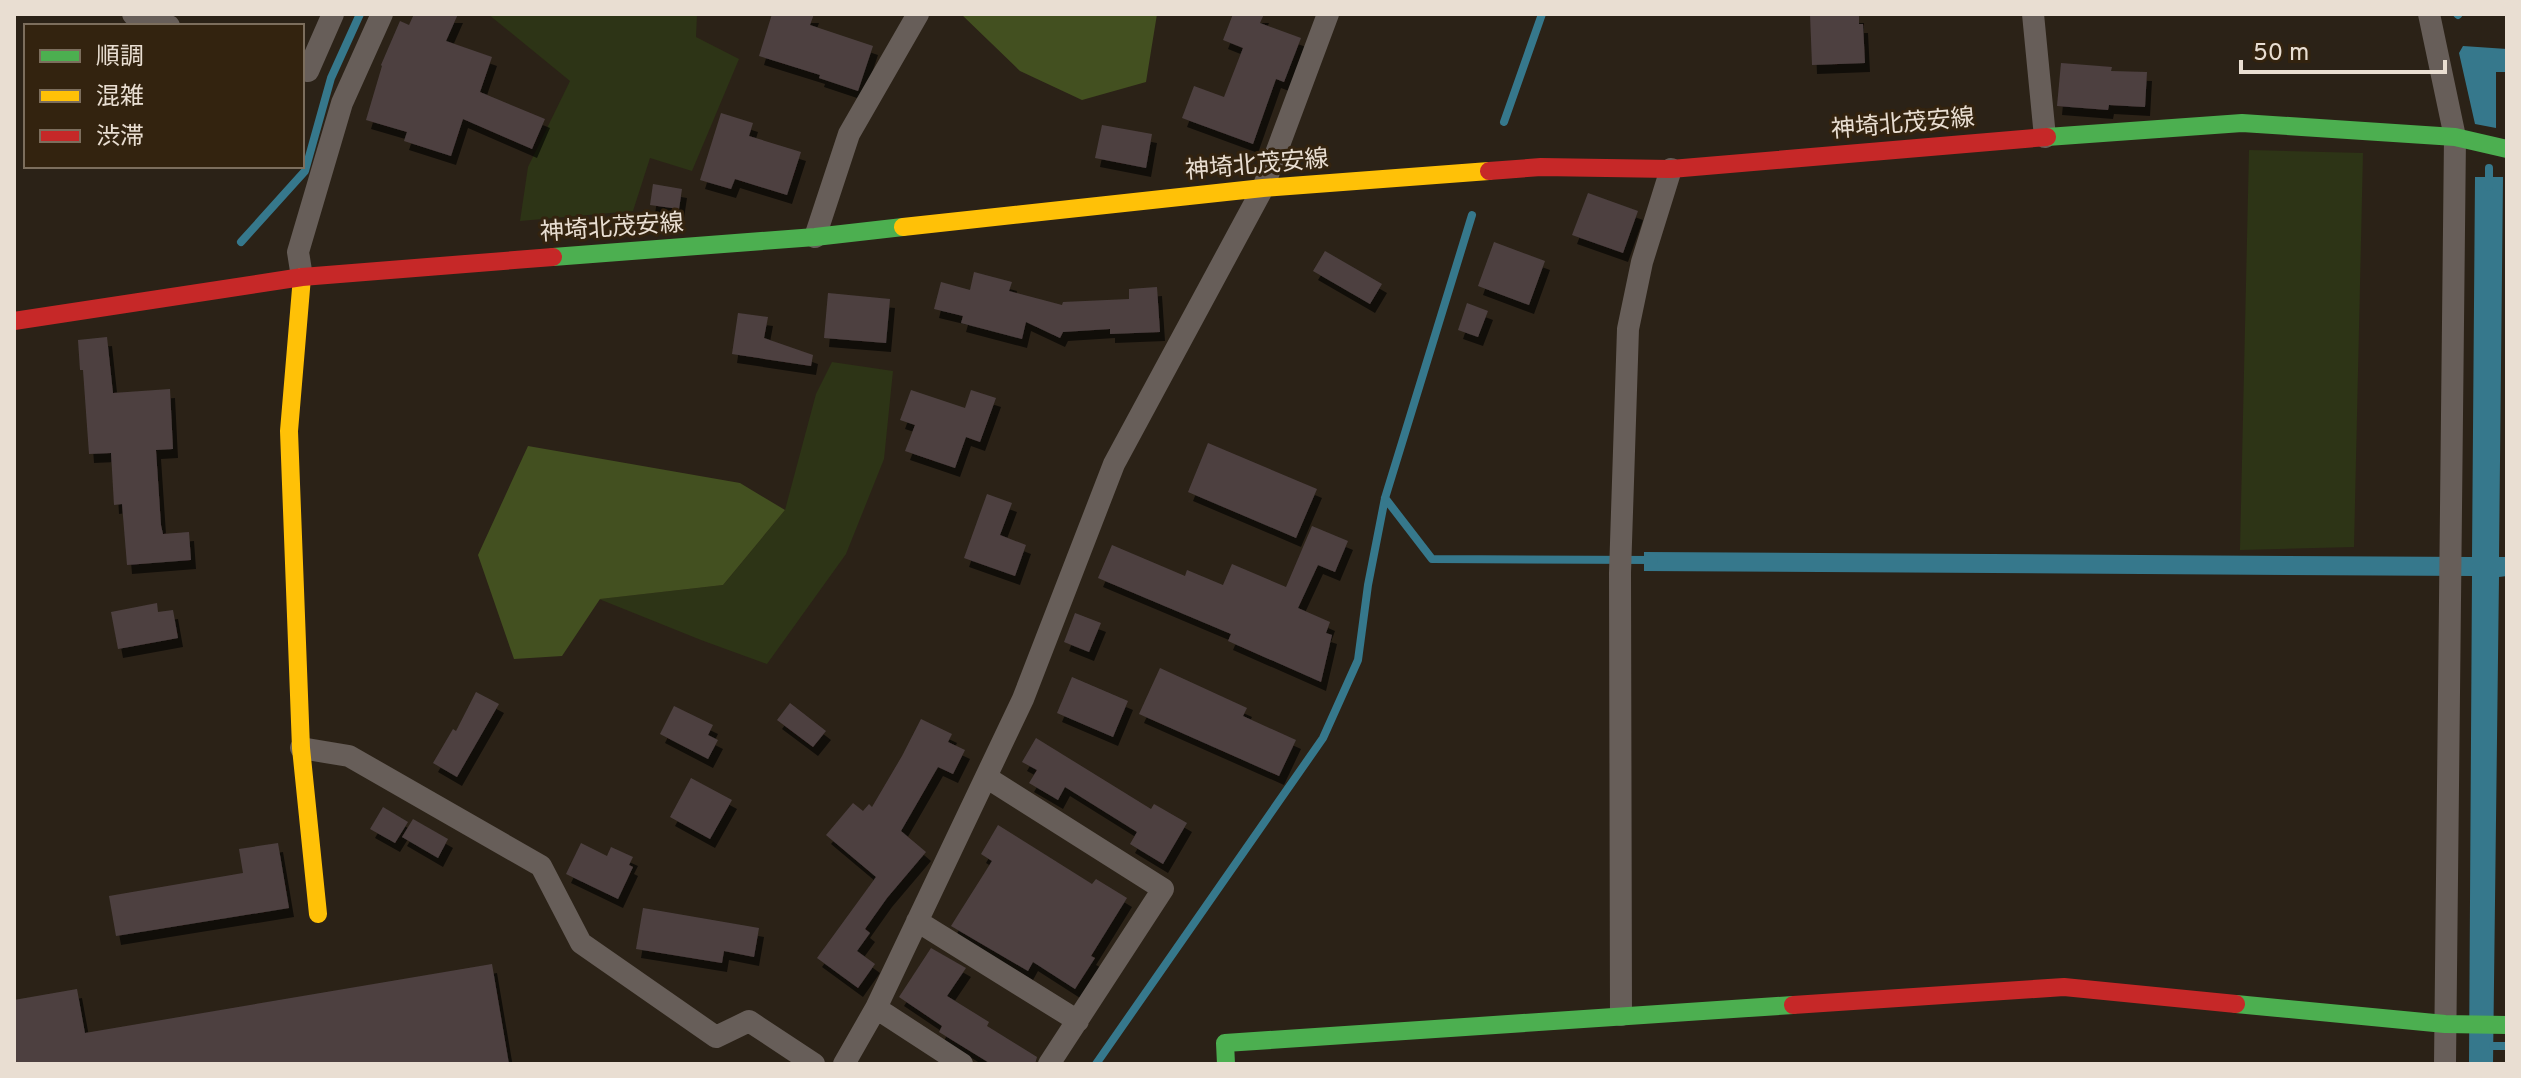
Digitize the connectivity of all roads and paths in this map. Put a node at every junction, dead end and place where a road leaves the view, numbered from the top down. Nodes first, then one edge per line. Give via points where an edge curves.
1 (133, 14) edge
2 (333, 14) edge
3 (382, 14) edge
4 (918, 14) edge
5 (1328, 14) edge
6 (2033, 14) edge
7 (2429, 14) edge
8 (163, 24) edge
9 (304, 70) edge
10 (2045, 137) junction
11 (2455, 137) junction
12 (2507, 149) edge
13 (1671, 169) junction
14 (1263, 188) junction
15 (815, 237) junction
16 (302, 277) junction
17 (14, 321) edge
18 (301, 748) junction
19 (986, 777) junction
20 (318, 914) dead end
21 (917, 921) junction
22 (876, 1008) junction
23 (1621, 1015) junction
24 (1078, 1021) junction
25 (2455, 1024) junction
26 (2502, 1025) edge
27 (814, 1064) edge
28 (844, 1064) edge
29 (962, 1064) edge
30 (1049, 1064) edge
31 (1226, 1064) edge
32 (2445, 1064) edge

1 - 8 street
2 - 9 street via 308,71
3 - 16 street via 342,103 298,252
4 - 15 street via 849,134
5 - 14 street
6 - 10 street
7 - 11 street
10 - 11 main road, 神埼北茂安線 via 2242,123
10 - 13 main road, 神埼北茂安線
11 - 12 main road, 神埼北茂安線
11 - 25 street
13 - 14 main road, 神埼北茂安線 via 1541,167
13 - 23 street via 1628,329 1620,573
14 - 15 main road, 神埼北茂安線
14 - 19 street via 1114,464 1023,699
15 - 16 main road, 神埼北茂安線
16 - 17 main road, 神埼北茂安線
16 - 18 main road via 289,431
18 - 20 main road
18 - 27 street via 349,756 541,866 581,943 716,1037 749,1021
19 - 21 street
19 - 24 street via 1163,889
21 - 22 street
21 - 24 street
22 - 28 street
22 - 29 street
23 - 25 main road via 2064,987
23 - 31 main road via 1225,1043
24 - 30 street
25 - 26 main road
25 - 32 street

